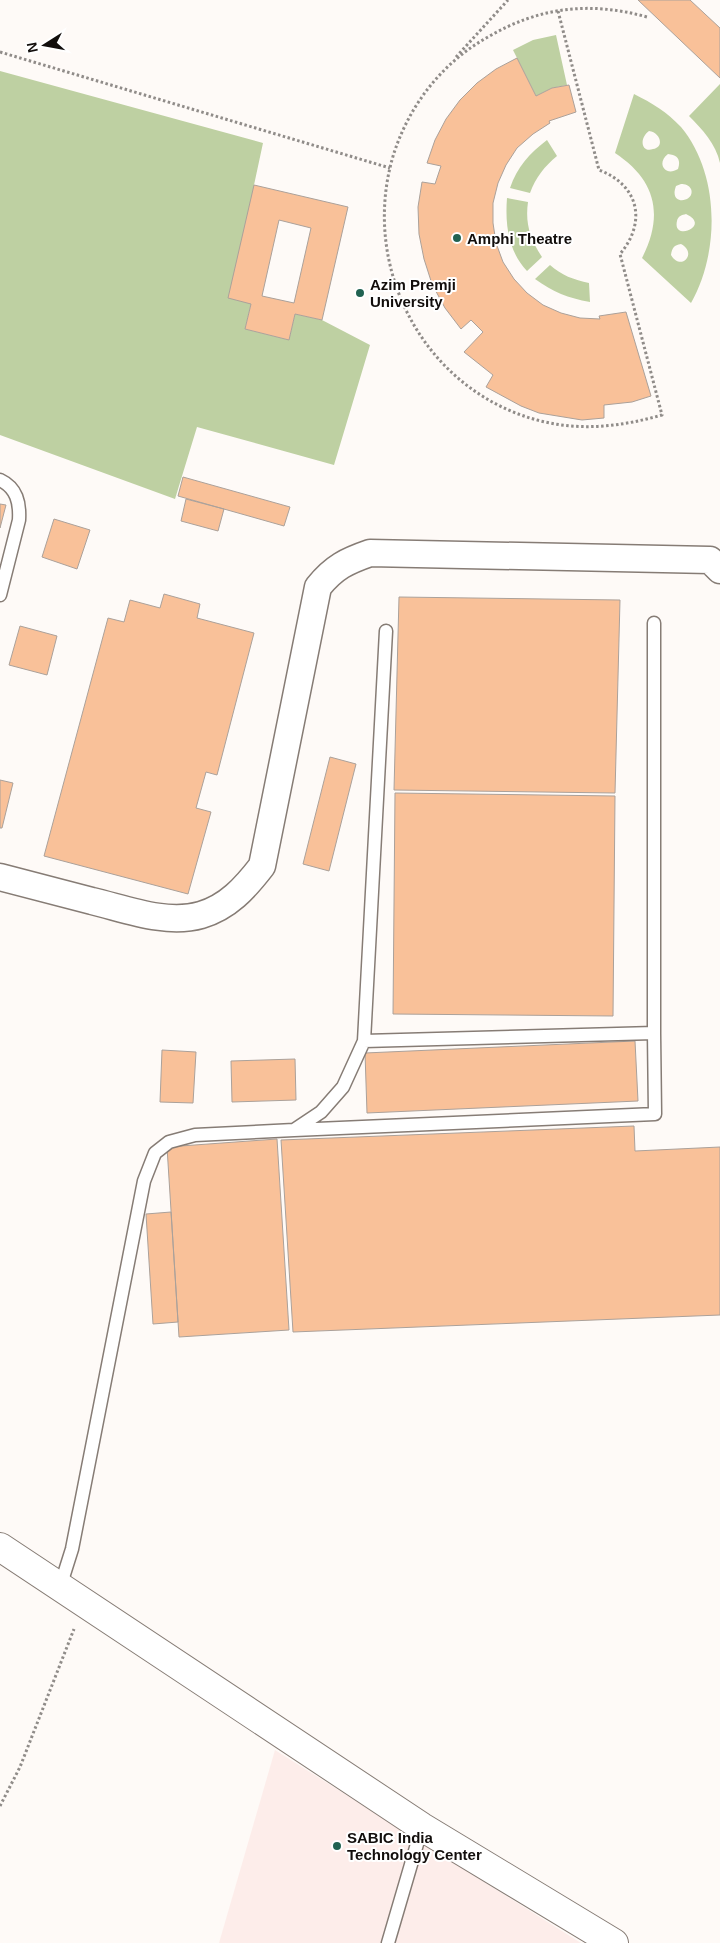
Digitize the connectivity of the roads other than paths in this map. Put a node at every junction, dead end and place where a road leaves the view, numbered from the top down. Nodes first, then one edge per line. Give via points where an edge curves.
1 (0, 480) edge
2 (720, 570) edge
3 (0, 595) edge
4 (654, 623) dead end
5 (386, 631) dead end
6 (0, 876) edge
7 (654, 1033) junction
8 (364, 1041) junction
9 (294, 1130) junction
10 (0, 1547) edge
11 (72, 1594) junction
12 (422, 1827) junction
13 (388, 1943) edge
14 (614, 1943) edge

1 - 3 lane via 13,490 20,509
2 - 6 street via 710,560 370,553 351,560 337,567 318,587 262,866 243,891 224,906 181,919 146,915
4 - 7 lane
5 - 8 lane
7 - 8 lane
7 - 9 lane via 655,1114
8 - 9 lane via 342,1087 321,1112
9 - 11 lane via 195,1135 169,1142 155,1153 144,1181 72,1549
10 - 11 street
11 - 12 street
12 - 13 lane
12 - 14 street

